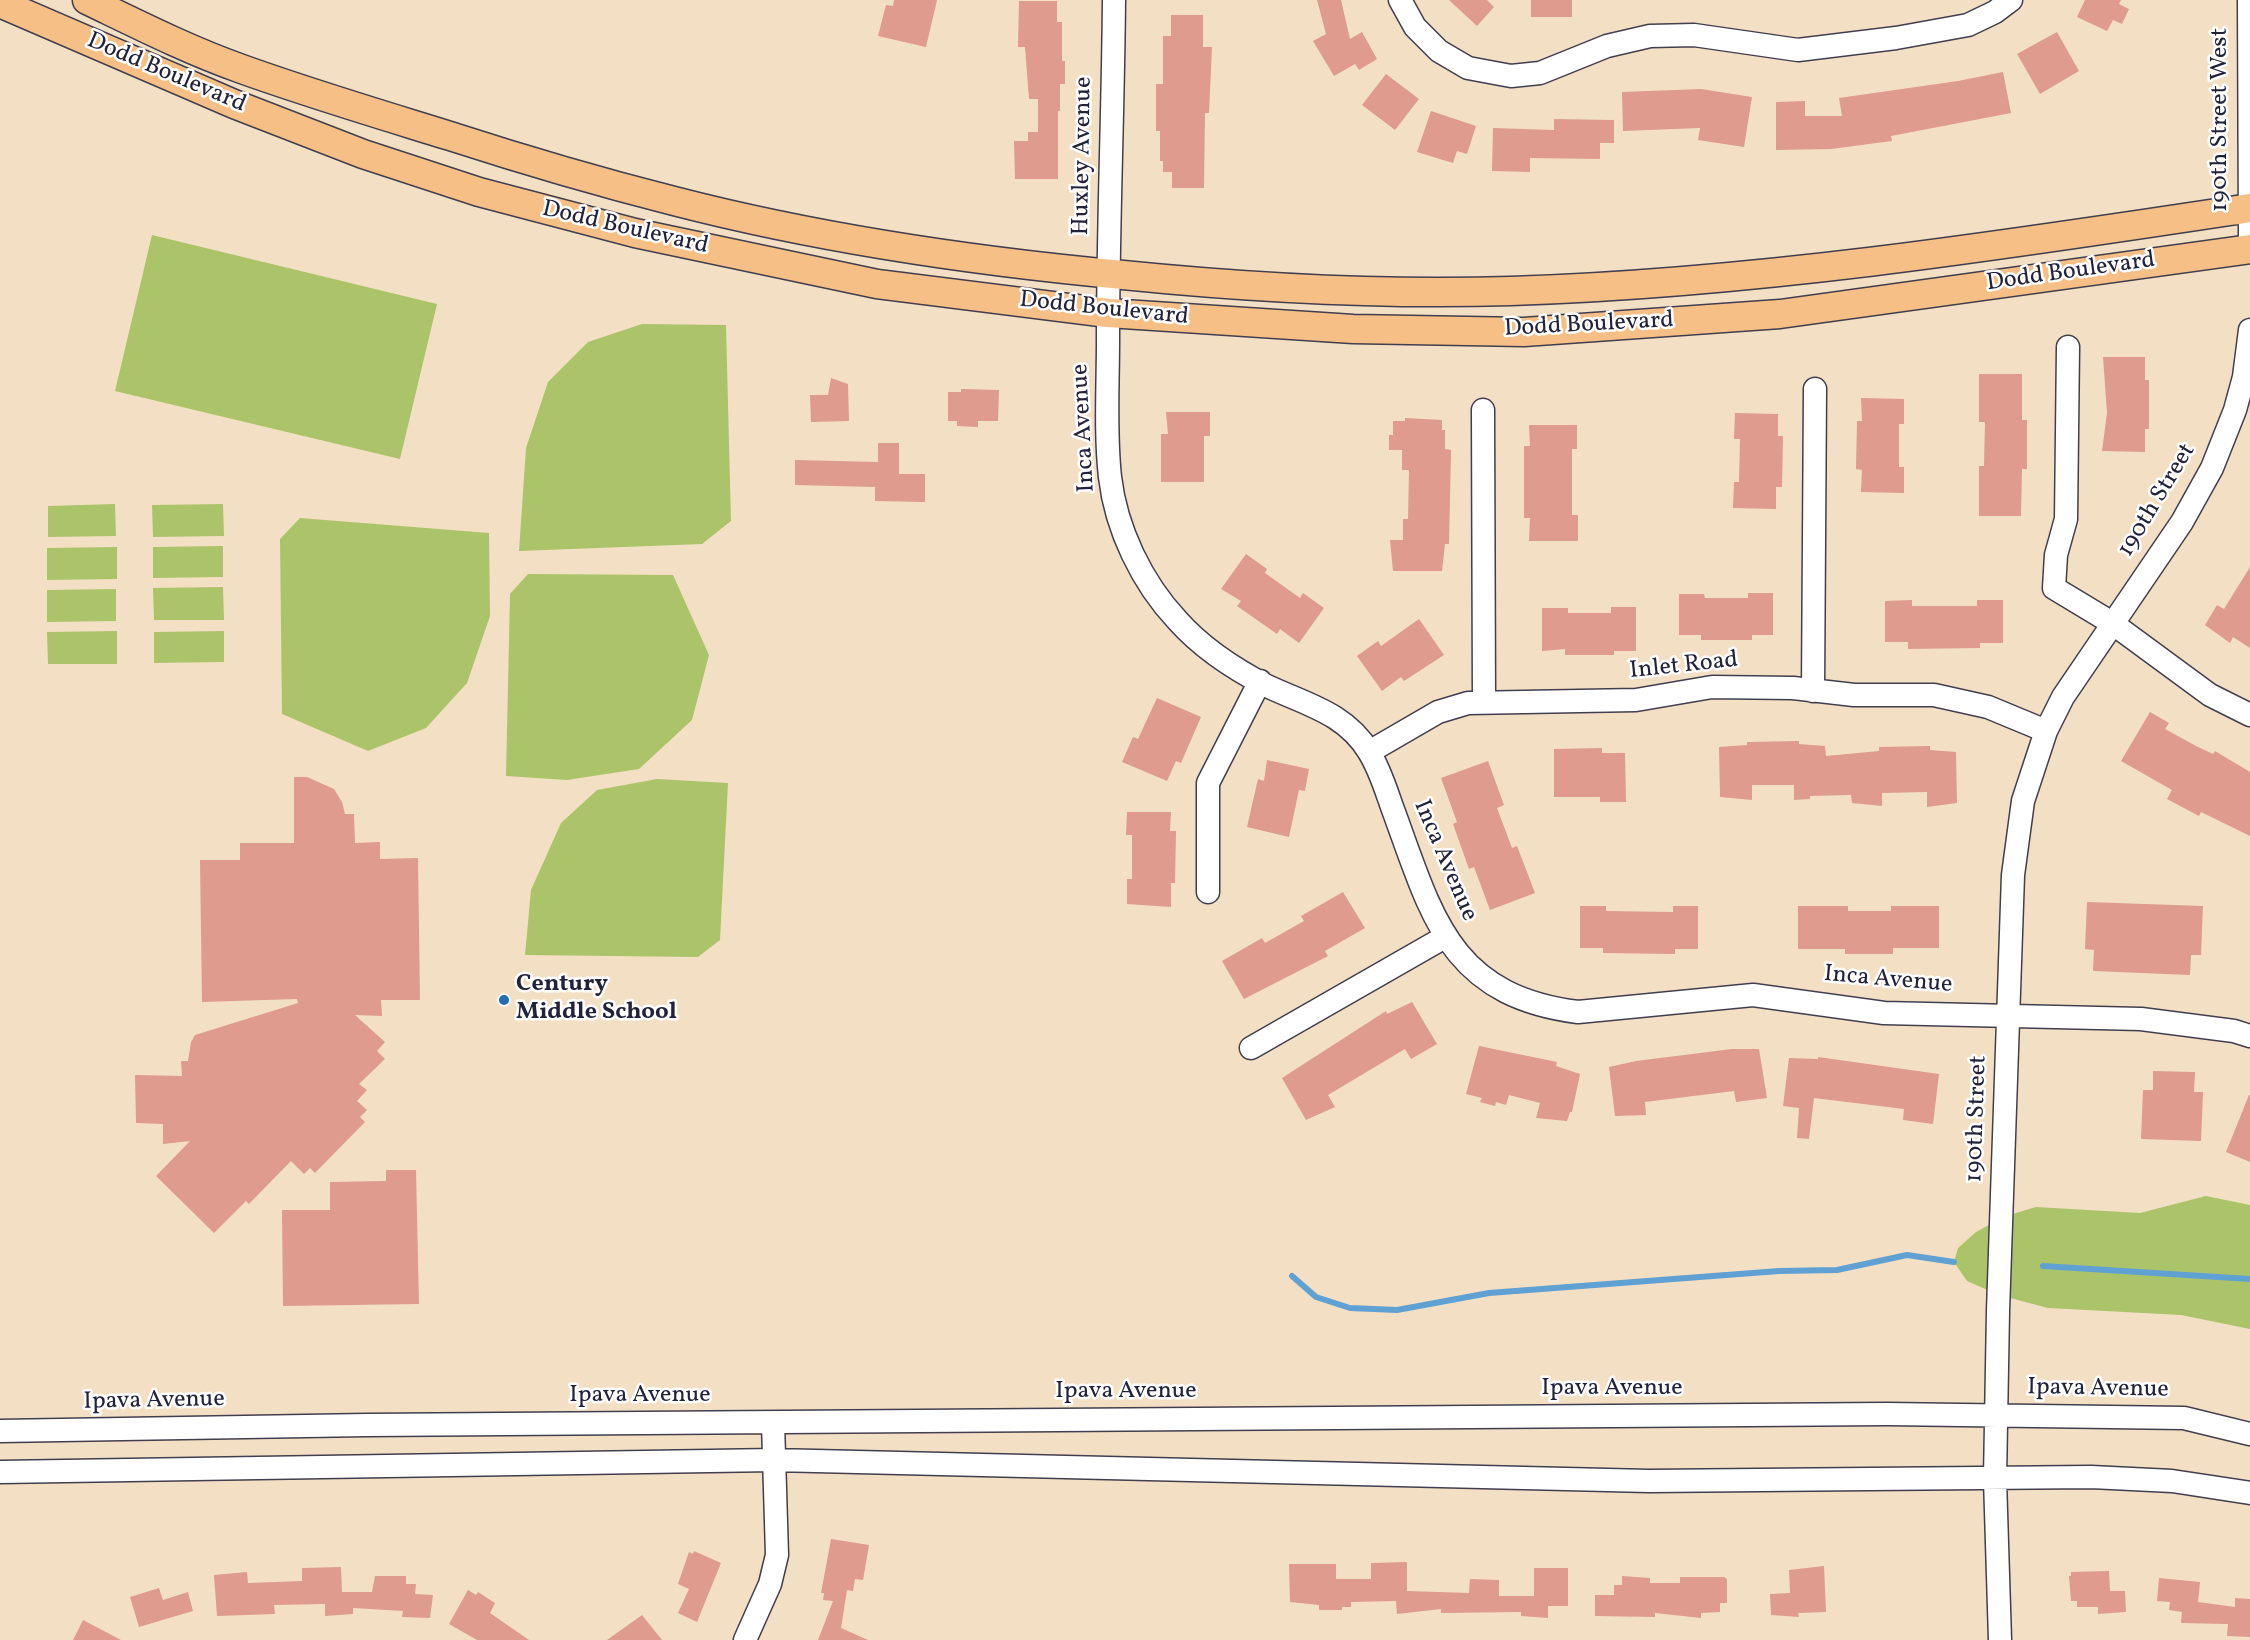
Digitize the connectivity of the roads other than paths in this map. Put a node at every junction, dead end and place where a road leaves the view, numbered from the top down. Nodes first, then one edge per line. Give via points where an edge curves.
1 (87, 0) edge
2 (1114, 0) edge
3 (1400, 0) edge
4 (2011, 0) edge
5 (2249, 0) edge
6 (0, 3) edge
7 (2249, 208) edge
8 (2250, 240) edge
9 (2250, 249) edge
10 (1109, 274) junction
11 (1108, 313) junction
12 (2250, 330) edge
13 (2068, 347) dead end
14 (1815, 388) dead end
15 (1483, 410) dead end
16 (2112, 623) junction
17 (1260, 681) junction
18 (1814, 691) junction
19 (1484, 702) junction
20 (2250, 715) edge
21 (2046, 731) junction
22 (1369, 752) junction
23 (1208, 892) dead end
24 (1445, 937) junction
25 (2009, 1015) junction
26 (2250, 1036) edge
27 (1251, 1048) dead end
28 (1996, 1416) junction
29 (773, 1423) junction
30 (0, 1431) edge
31 (2250, 1434) edge
32 (774, 1460) junction
33 (0, 1472) edge
34 (1995, 1479) junction
35 (2250, 1493) edge
36 (745, 1640) edge
37 (2000, 1640) edge

1 - 10 main road, Dodd Boulevard via 238,68 587,178 715,211 854,239
2 - 10 street, Huxley Avenue
3 - 4 street via 1415,27 1439,51 1468,68 1511,76 1540,73 1607,46 1650,36 1694,35 1798,50 1896,39 1968,25
5 - 7 street, 190th Street West
6 - 11 main road, Dodd Boulevard via 234,104 363,154 479,192 635,233 877,284
7 - 8 street, 190th Street West
7 - 10 main road, Dodd Boulevard via 1807,270 1625,286 1468,292 1343,290
9 - 11 main road, Dodd Boulevard via 1780,314 1524,332 1353,329
10 - 11 street, Huxley Avenue
11 - 17 street, Inca Avenue via 1110,478 1132,554 1176,619 1202,645
12 - 16 street, 190th Street via 2235,410 2212,468 2182,522
13 - 16 street via 2066,519 2056,555 2054,588
14 - 18 street
15 - 19 street
16 - 20 street via 2210,695
16 - 21 street, 190th Street via 2063,697
17 - 22 street, Inca Avenue via 1333,716 1348,726
17 - 23 street via 1208,783
18 - 19 street, Inlet Road via 1712,687 1626,700
18 - 21 street, Inlet Road via 1952,698 1988,706
19 - 22 street, Inlet Road via 1438,712
21 - 25 street, 190th Street via 2023,801 2017,838
22 - 24 street, Inca Avenue via 1426,903
24 - 25 street, Inca Avenue via 1476,973 1496,988 1524,1001 1559,1010 1607,1011 1717,996 1754,995 1884,1013
24 - 27 street
25 - 26 street, Inca Avenue via 2141,1019
25 - 28 street, 190th Street
28 - 29 street, Ipava Avenue
28 - 31 street, Ipava Avenue via 2184,1418
28 - 34 street, 190th Street
29 - 30 street, Ipava Avenue
29 - 32 street
32 - 33 street
32 - 34 street via 1649,1481
32 - 36 street via 777,1555 770,1584
34 - 35 street via 2091,1477
34 - 37 street, 190th Street

